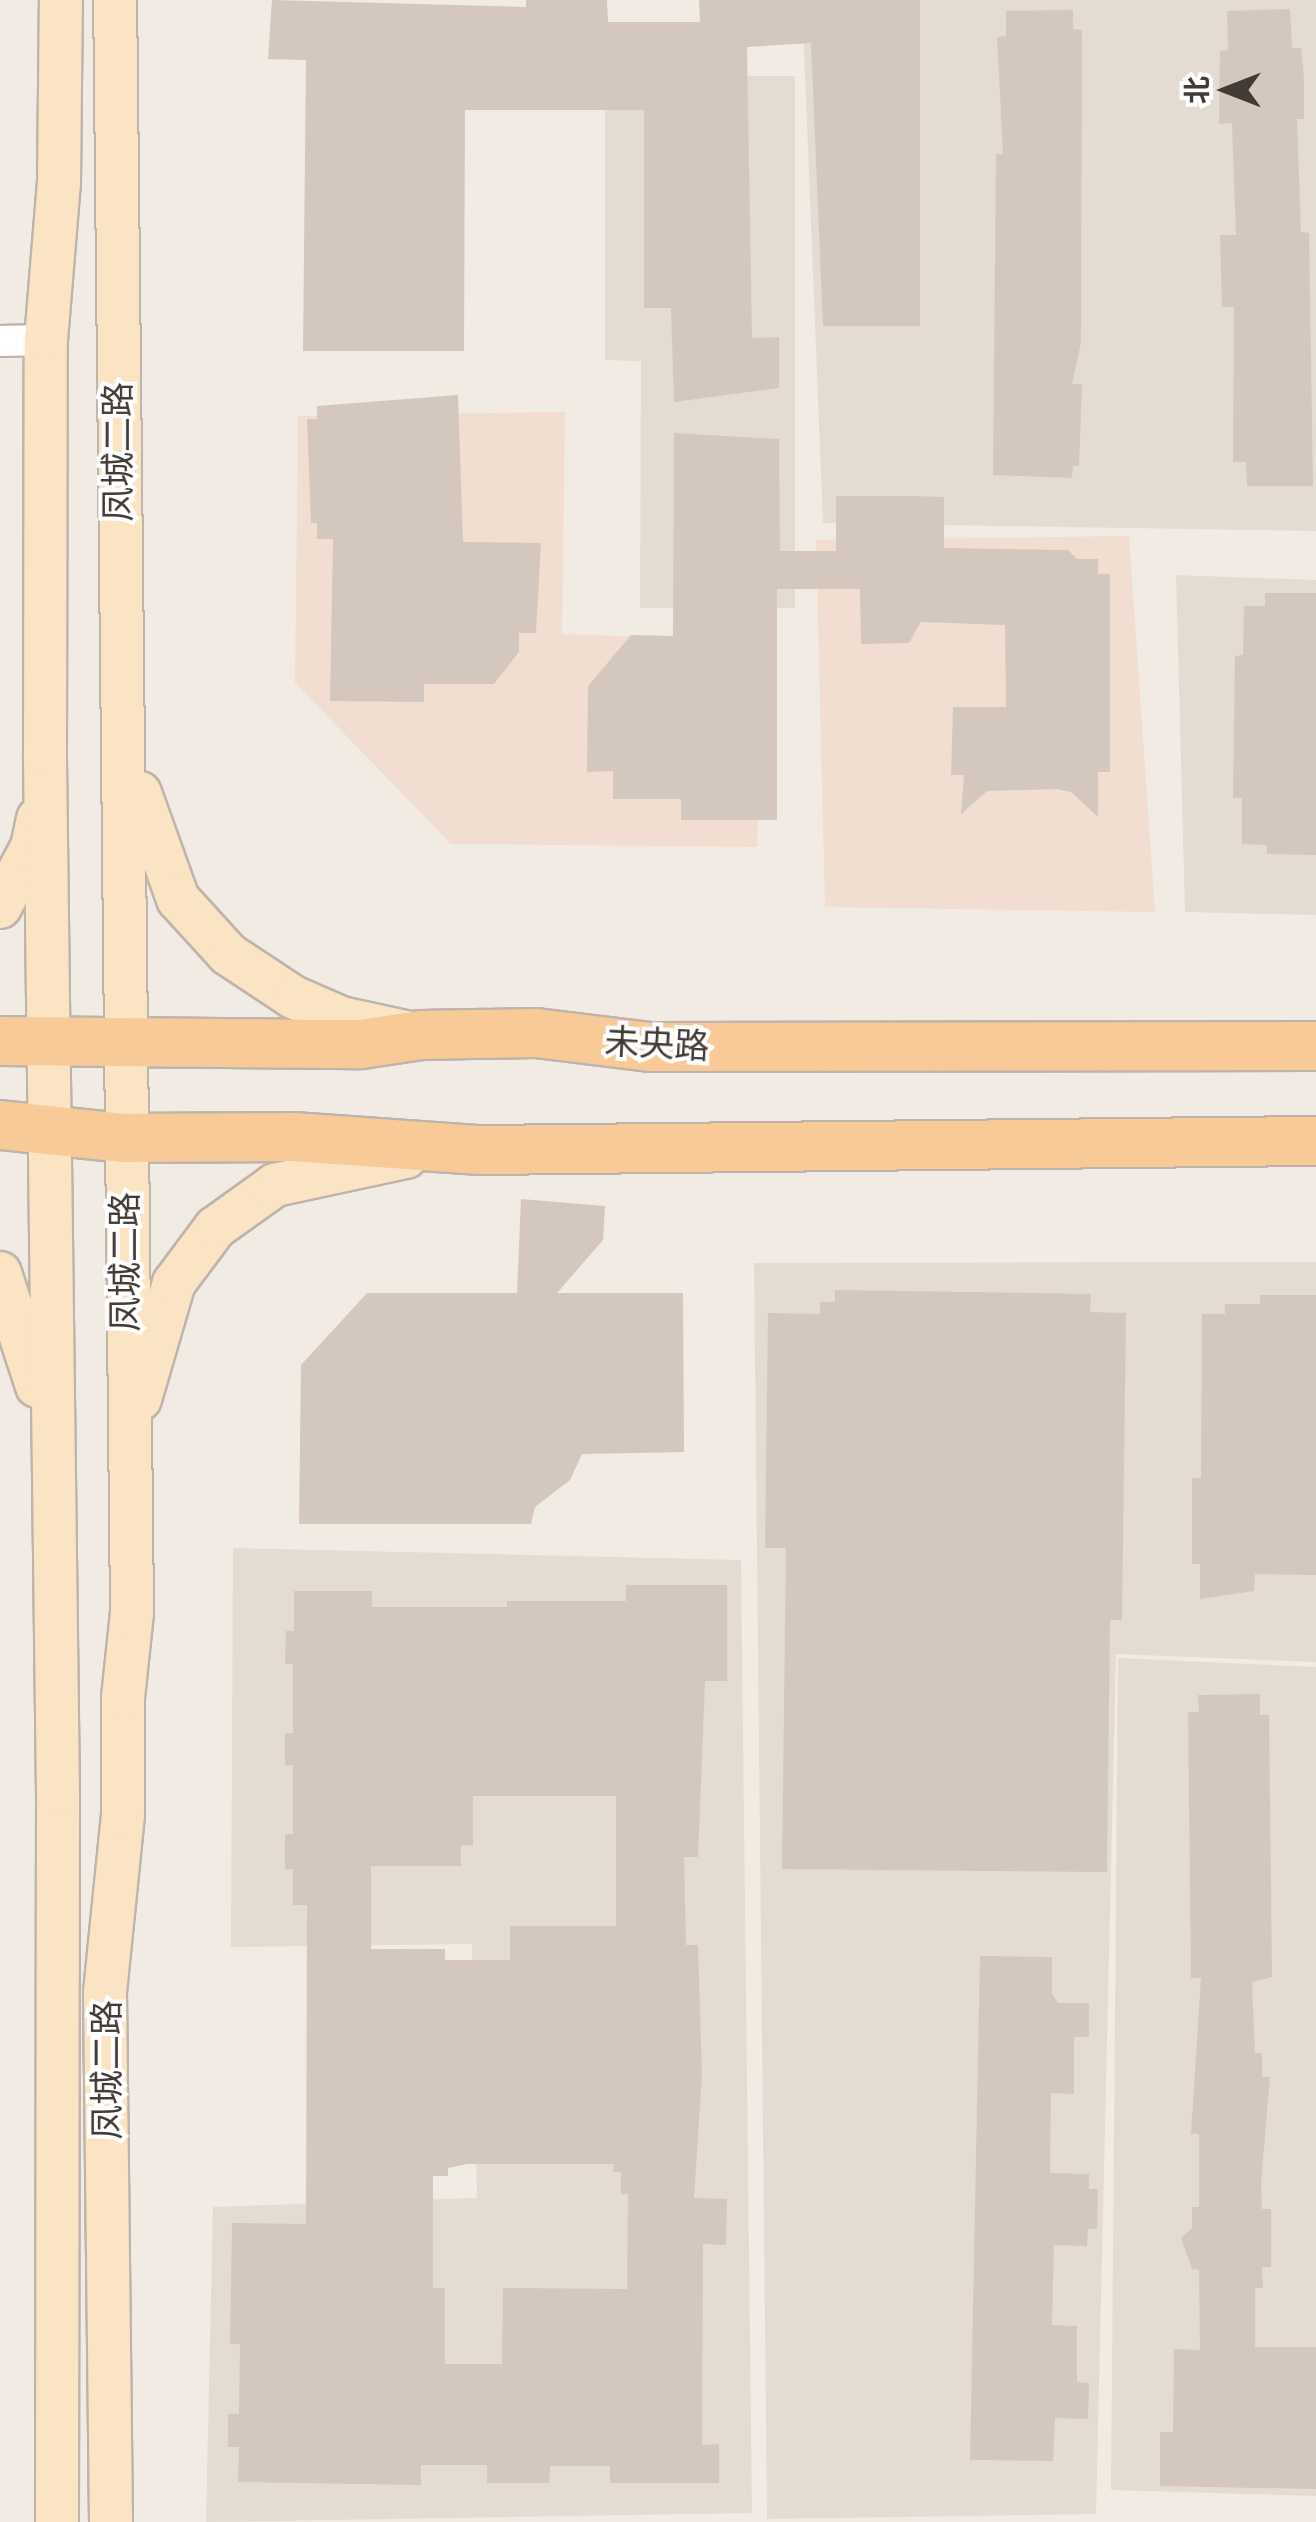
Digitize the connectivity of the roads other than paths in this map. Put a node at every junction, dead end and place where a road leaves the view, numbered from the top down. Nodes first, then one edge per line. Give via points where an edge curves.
1 (61, 0) edge
2 (115, 0) edge
3 (46, 340) junction
4 (0, 341) edge
5 (121, 672) junction
6 (45, 754) junction
7 (0, 907) edge
8 (420, 1035) junction
9 (124, 1038) junction
10 (0, 1041) edge
11 (50, 1041) junction
12 (1316, 1046) edge
13 (0, 1124) edge
14 (50, 1125) junction
15 (124, 1138) junction
16 (1316, 1142) edge
17 (480, 1150) junction
18 (0, 1273) edge
19 (132, 1489) junction
20 (55, 1502) junction
21 (57, 2522) edge
22 (111, 2522) edge

1 - 3 main road, 凤城二路 via 59,183
2 - 5 main road, 凤城二路
3 - 4 street
3 - 6 main road, 凤城二路
5 - 8 main road via 141,799 160,861 200,928 258,978 293,997 342,1018
5 - 9 main road, 凤城二路
6 - 7 main road via 32,847
6 - 11 main road, 凤城二路
8 - 9 main road, 未央路 via 361,1044 236,1046
8 - 12 main road, 未央路 via 536,1033 650,1047
9 - 11 main road, 未央路
9 - 15 main road, 凤城二路
10 - 11 main road, 未央路
11 - 14 main road, 凤城二路
13 - 14 main road
14 - 15 main road
14 - 20 main road, 凤城二路
15 - 17 main road via 293,1137
15 - 19 main road, 凤城二路
16 - 17 main road
17 - 19 main road via 309,1172 245,1202 216,1228 174,1283 159,1324 141,1392
18 - 20 main road via 36,1378
19 - 22 main road, 凤城二路 via 123,1814 105,1992
20 - 21 main road, 凤城二路

